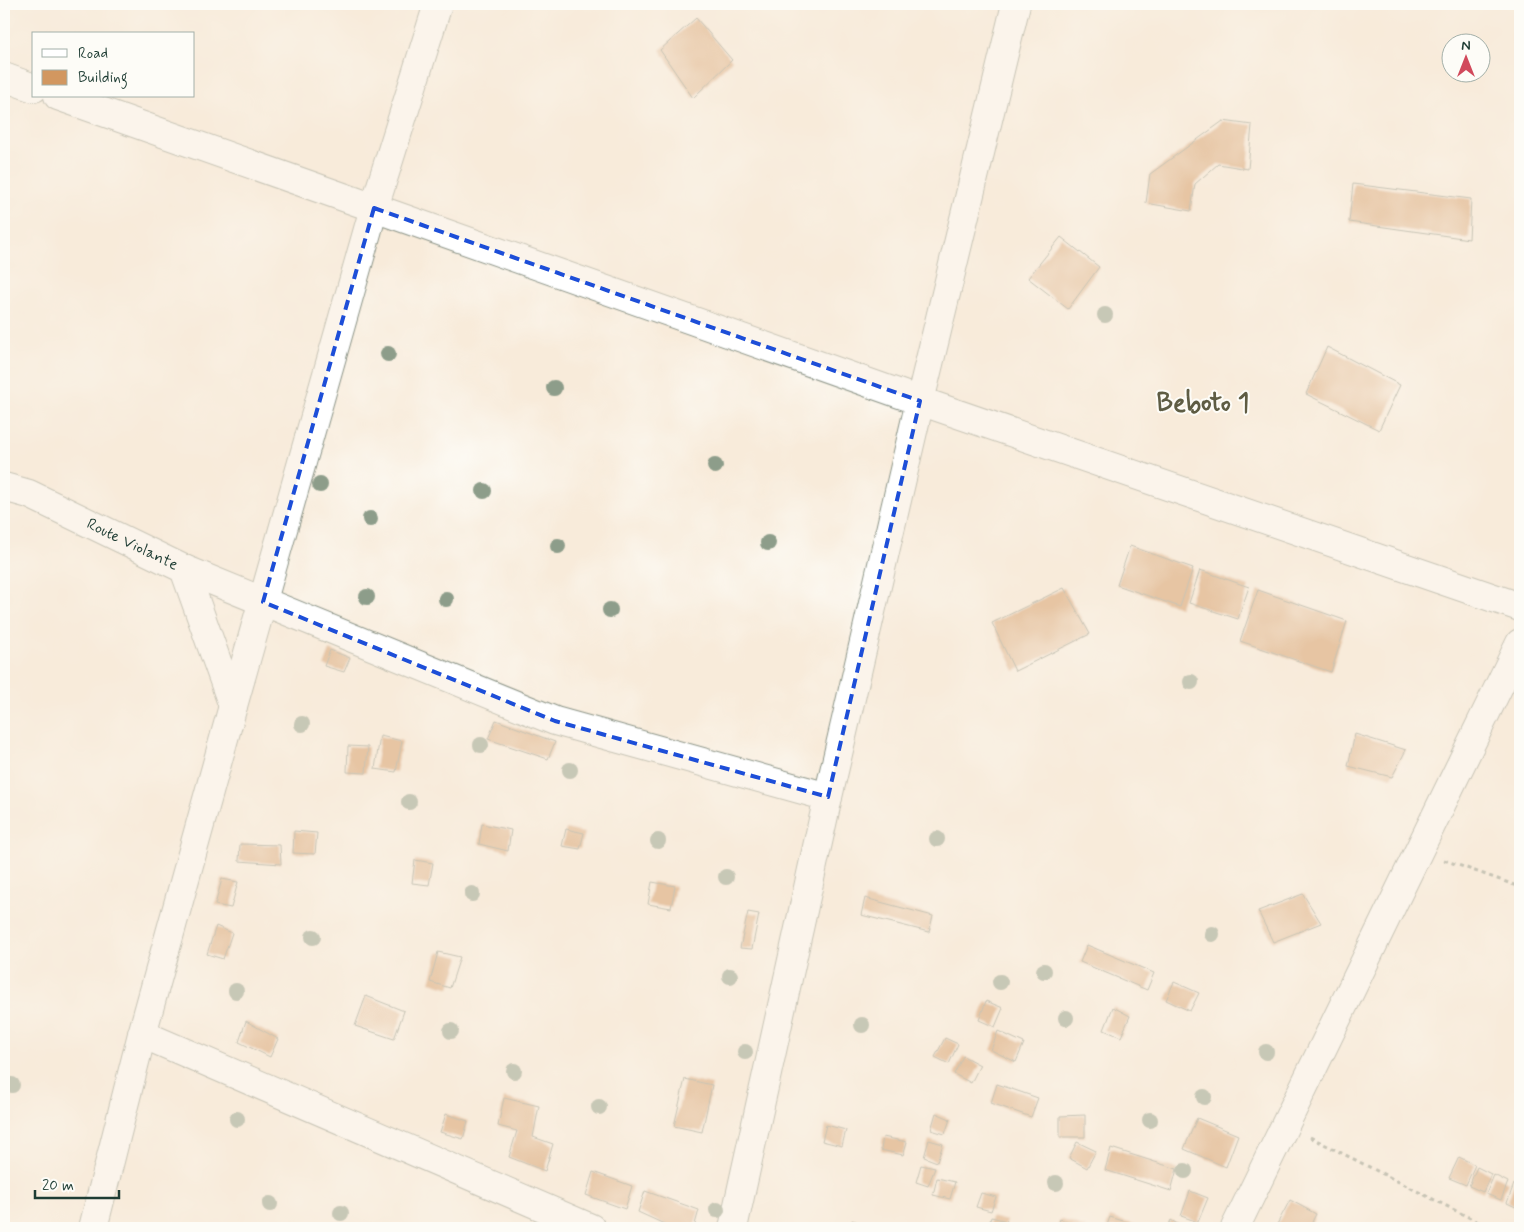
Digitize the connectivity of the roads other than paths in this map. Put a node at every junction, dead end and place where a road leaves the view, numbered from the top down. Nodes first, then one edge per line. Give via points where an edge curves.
1 (438, 4) edge
2 (1016, 4) edge
3 (4, 77) edge
4 (32, 87) edge
5 (64, 98) edge
6 (374, 208) junction
7 (920, 401) junction
8 (4, 487) edge
9 (184, 569) junction
10 (263, 602) junction
11 (1520, 607) edge
12 (1520, 643) edge
13 (233, 706) junction
14 (828, 797) junction
15 (142, 1034) junction
16 (92, 1228) edge
17 (591, 1228) edge
18 (733, 1228) edge
19 (1235, 1228) edge

1 - 6 street
2 - 7 street
3 - 4 street
5 - 6 street
6 - 7 street
6 - 10 street
7 - 11 street
7 - 14 street
8 - 9 street, Route Violante via 29,494
9 - 10 street
9 - 13 street, Route Violante
10 - 13 street
10 - 14 street via 555,721
12 - 19 street
13 - 15 street
14 - 18 street
15 - 16 street
15 - 17 street

